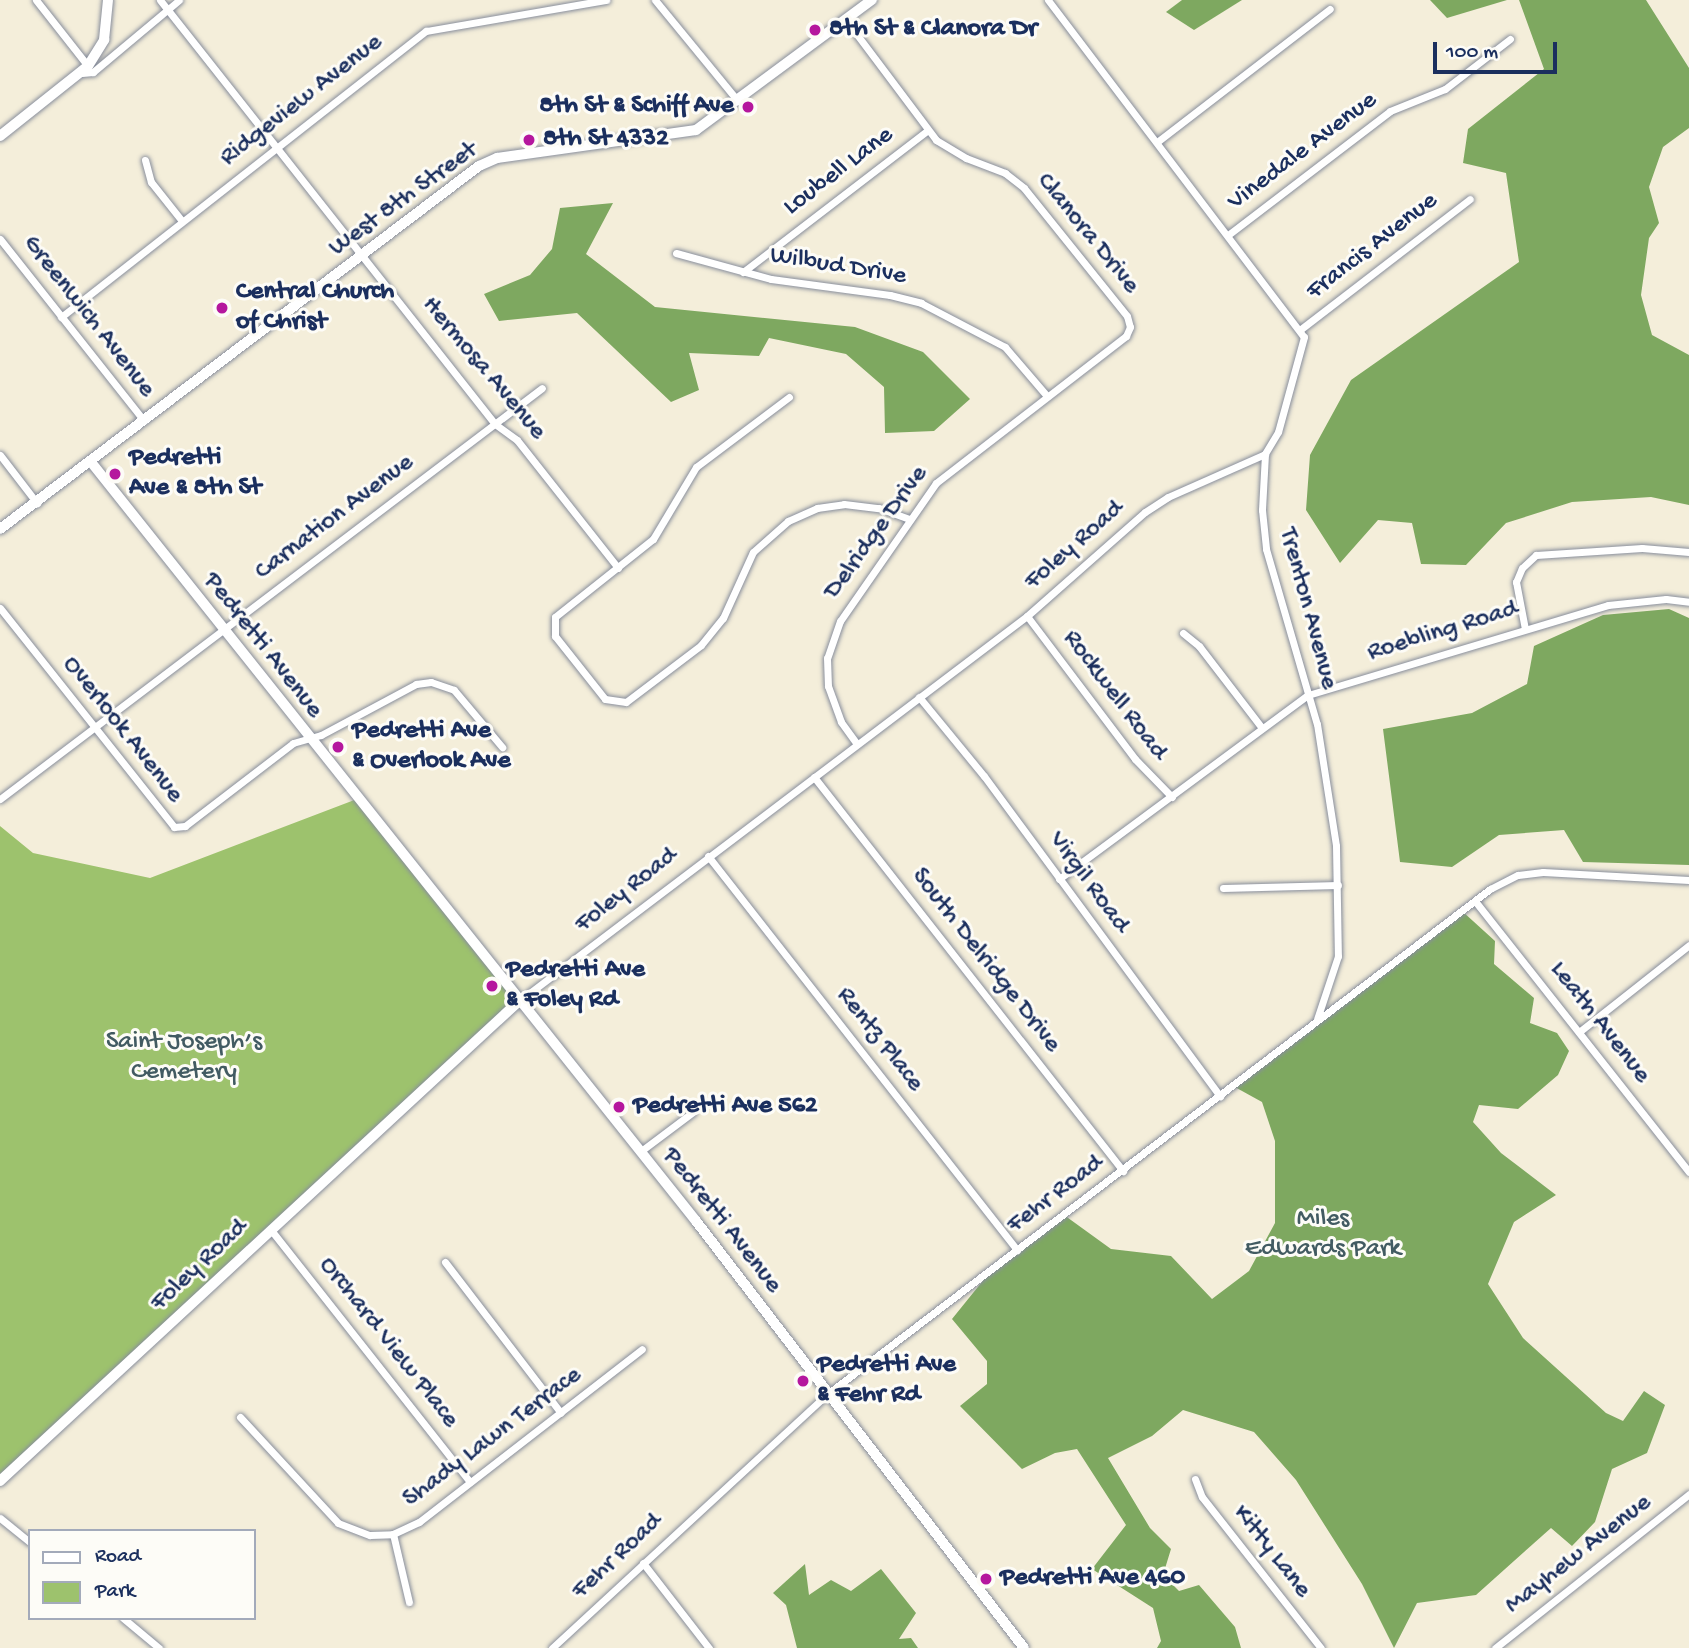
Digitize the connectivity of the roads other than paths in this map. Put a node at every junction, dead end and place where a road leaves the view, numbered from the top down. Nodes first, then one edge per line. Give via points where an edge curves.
1 (36, 0) edge
2 (108, 0) edge
3 (160, 0) edge
4 (179, 0) edge
5 (606, 0) edge
6 (655, 0) edge
7 (872, 0) edge
8 (1048, 0) edge
9 (167, 9) junction
10 (1330, 9) dead end
11 (846, 20) junction
12 (1510, 39) dead end
13 (104, 40) junction
14 (125, 41) junction
15 (85, 70) junction
16 (738, 101) junction
17 (928, 131) junction
18 (0, 136) edge
19 (1157, 142) junction
20 (276, 147) junction
21 (145, 160) dead end
22 (1470, 198) dead end
23 (182, 221) junction
24 (1228, 235) junction
25 (0, 239) edge
26 (676, 253) dead end
27 (362, 256) junction
28 (743, 272) junction
29 (61, 317) junction
30 (1301, 329) junction
31 (1121, 340) joint
32 (542, 388) dead end
33 (1046, 396) junction
34 (789, 397) dead end
35 (144, 421) junction
36 (495, 424) junction
37 (1265, 454) junction
38 (0, 455) edge
39 (91, 462) junction
40 (37, 503) junction
41 (910, 519) junction
42 (0, 529) edge
43 (1689, 552) edge
44 (618, 568) junction
45 (1689, 603) edge
46 (0, 608) edge
47 (1027, 616) junction
48 (1525, 629) junction
49 (222, 630) junction
50 (1183, 633) dead end
51 (1308, 695) junction
52 (919, 697) junction
53 (94, 728) junction
54 (1262, 728) junction
55 (308, 737) junction
56 (857, 744) junction
57 (502, 747) dead end
58 (814, 777) junction
59 (1172, 797) junction
60 (0, 799) edge
61 (708, 856) junction
62 (1059, 880) junction
63 (1689, 880) edge
64 (1338, 885) junction
65 (1223, 888) dead end
66 (1475, 901) junction
67 (1689, 945) edge
68 (519, 1001) junction
69 (1316, 1022) junction
70 (1578, 1032) junction
71 (1220, 1096) junction
72 (693, 1112) dead end
73 (641, 1151) junction
74 (1123, 1171) junction
75 (1689, 1171) edge
76 (271, 1230) junction
77 (1017, 1250) junction
78 (445, 1262) dead end
79 (642, 1349) dead end
80 (826, 1395) junction
81 (561, 1413) junction
82 (240, 1417) dead end
83 (1195, 1479) dead end
84 (0, 1481) edge
85 (470, 1482) junction
86 (1689, 1494) edge
87 (0, 1518) edge
88 (393, 1534) junction
89 (28, 1540) edge
90 (643, 1563) junction
91 (409, 1602) dead end
92 (125, 1620) edge
93 (159, 1648) edge
94 (552, 1648) edge
95 (709, 1648) edge
96 (1024, 1648) edge
97 (1321, 1648) edge
98 (1495, 1648) edge

1 - 15 street
2 - 13 street
3 - 9 street, Hermosa Avenue
4 - 9 street
5 - 20 street, Ridgeview Avenue via 435,27
6 - 16 street
7 - 11 street, West 8th Street
8 - 19 street
9 - 14 street
9 - 20 street, Hermosa Avenue
10 - 19 street
11 - 16 street, West 8th Street
11 - 17 street, Clanora Drive
12 - 24 street, Vinedale Avenue via 1445,89 1390,111
13 - 14 street
13 - 15 street
14 - 15 street via 93,72
15 - 18 street
16 - 27 street, West 8th Street via 696,130 488,162
17 - 28 street, Loubell Lane
17 - 31 street, Clanora Drive via 952,152 995,167 1024,188 1127,316 1129,332
19 - 24 street
20 - 23 street, Ridgeview Avenue
20 - 27 street, Hermosa Avenue
21 - 23 street via 151,182
22 - 30 street, Francis Avenue
23 - 29 street, Ridgeview Avenue
24 - 30 street
25 - 29 street, Greenwich Avenue
26 - 28 street, Wilbud Drive
27 - 35 street, West 8th Street
27 - 36 street, Hermosa Avenue
28 - 33 street, Wilbud Drive via 921,303 1004,348
29 - 35 street, Greenwich Avenue
30 - 37 street, Trenton Avenue via 1304,342 1285,410
31 - 33 street, Delridge Drive
32 - 36 street, Carnation Avenue
33 - 41 street, Delridge Drive via 946,472
34 - 44 street via 696,467 680,488 661,530
35 - 39 street, West 8th Street
36 - 44 street, Hermosa Avenue via 517,440
36 - 49 street, Carnation Avenue
37 - 47 street, Foley Road via 1145,512
37 - 51 street, Trenton Avenue via 1262,510 1266,549
38 - 40 street
39 - 40 street, West 8th Street
39 - 49 street, Pedretti Avenue
40 - 42 street, West 8th Street
41 - 44 street via 879,508 844,504 817,508 788,520 753,552 712,633 626,702 605,699 553,630 559,612
41 - 56 street, Delridge Drive via 840,621 830,643 830,697
43 - 48 street via 1642,548 1536,555 1522,568 1516,582
45 - 48 street, Roebling Road via 1666,599 1608,605
46 - 53 street, Overlook Avenue
47 - 52 street, Foley Road
47 - 59 street, Rockwell Road via 1135,759
48 - 51 street, Roebling Road
49 - 53 street, Carnation Avenue
49 - 55 street, Pedretti Avenue
50 - 54 street via 1199,646
51 - 54 street, Roebling Road
51 - 64 street, Trenton Avenue via 1332,804
52 - 56 street, Foley Road
52 - 62 street, Virgil Road
53 - 55 street, Overlook Avenue via 169,823 178,828
53 - 60 street, Carnation Avenue
54 - 59 street, Roebling Road
55 - 57 street, Overlook Avenue via 321,735 408,687 431,682 463,697
55 - 68 street, Pedretti Avenue
56 - 58 street, Foley Road
58 - 61 street, Foley Road
58 - 74 street, South Delridge Drive
59 - 62 street, Roebling Road
61 - 68 street, Foley Road
61 - 77 street, Rentz Place
62 - 71 street, Virgil Road
63 - 66 street, Fehr Road via 1634,875 1518,876
64 - 65 street
64 - 69 street, Trenton Avenue via 1338,956
66 - 69 street, Fehr Road
66 - 70 street, Leath Avenue
67 - 70 street
68 - 73 street, Pedretti Avenue
68 - 76 street, Foley Road
69 - 71 street, Fehr Road
70 - 75 street, Leath Avenue
71 - 74 street, Fehr Road
72 - 73 street
73 - 80 street, Pedretti Avenue
74 - 77 street, Fehr Road
76 - 84 street, Foley Road
76 - 85 street, Orchard View Place
77 - 80 street, Fehr Road
78 - 81 street
79 - 81 street, Shady Lawn Terrace
80 - 90 street, Fehr Road
80 - 96 street, Pedretti Avenue
81 - 85 street, Shady Lawn Terrace
82 - 88 street, Shady Lawn Terrace via 338,1523 358,1533
83 - 97 street, Kitty Lane via 1202,1497
85 - 88 street, Shady Lawn Terrace via 419,1522
86 - 98 street, Mayhew Avenue
87 - 89 street
88 - 91 street
90 - 94 street, Fehr Road
90 - 95 street
92 - 93 street

